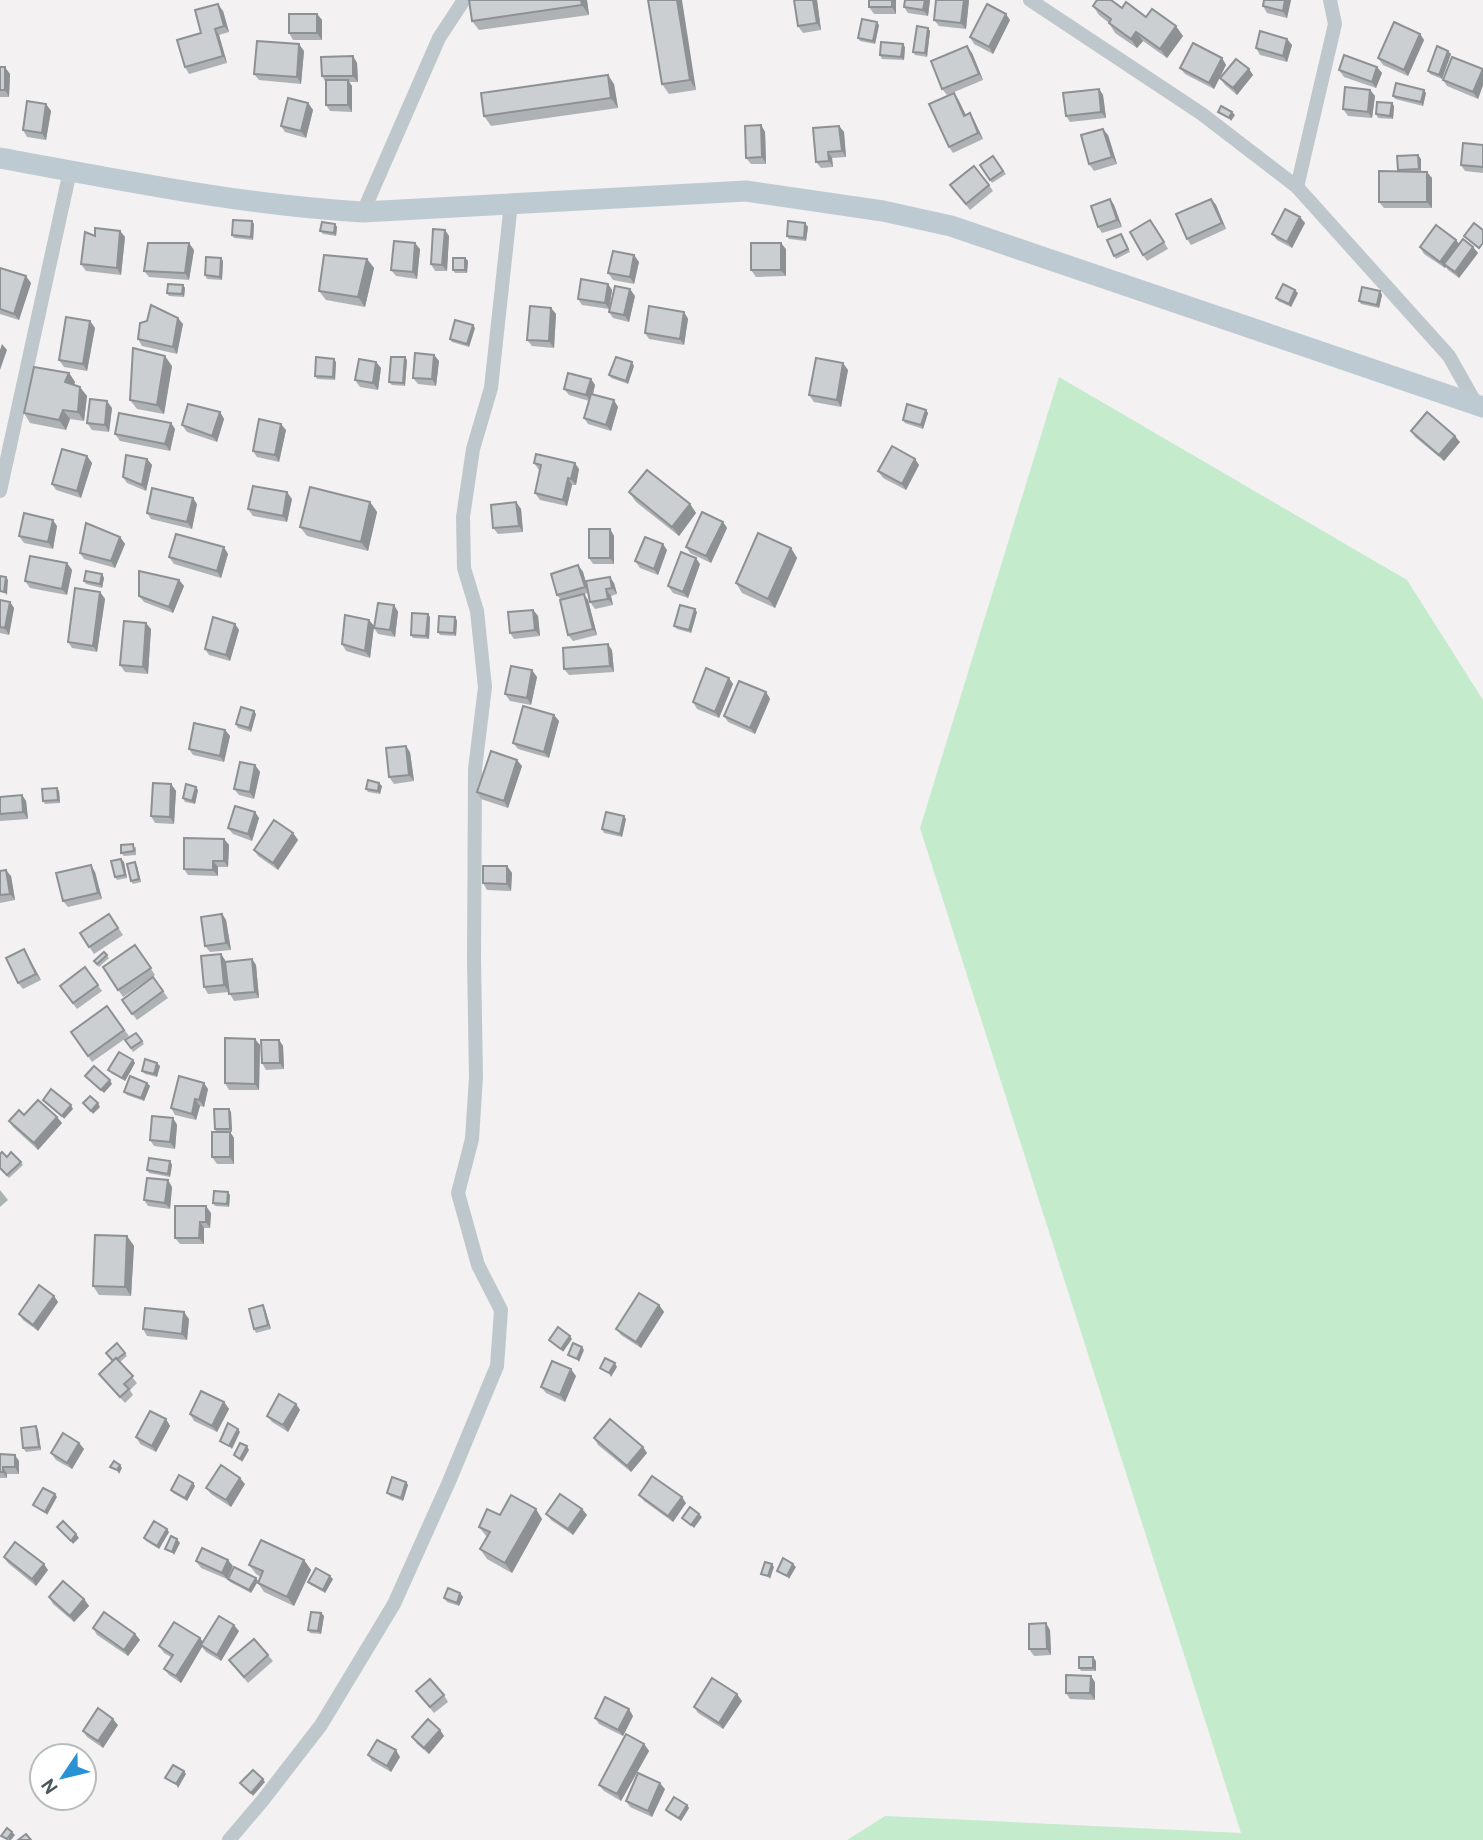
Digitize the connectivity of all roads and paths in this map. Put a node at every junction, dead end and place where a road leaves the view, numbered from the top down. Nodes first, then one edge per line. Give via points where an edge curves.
1 (464, 0) edge
2 (1030, 0) edge
3 (1330, 0) edge
4 (0, 158) edge
5 (70, 171) junction
6 (1297, 187) junction
7 (511, 203) junction
8 (363, 212) junction
9 (1479, 405) edge
10 (0, 492) edge
11 (229, 1840) edge

1 - 8 street via 439,38
2 - 6 street via 1202,114
3 - 6 street via 1335,24
4 - 5 street
5 - 8 street via 226,198
5 - 10 street
6 - 9 street via 1449,356
7 - 8 street
7 - 9 street via 746,191 883,211 951,226
7 - 11 street via 491,388 473,449 463,517 464,568 477,611 485,687 475,768 476,1077 472,1139 458,1194 478,1265 501,1310 497,1366 394,1604 321,1725

